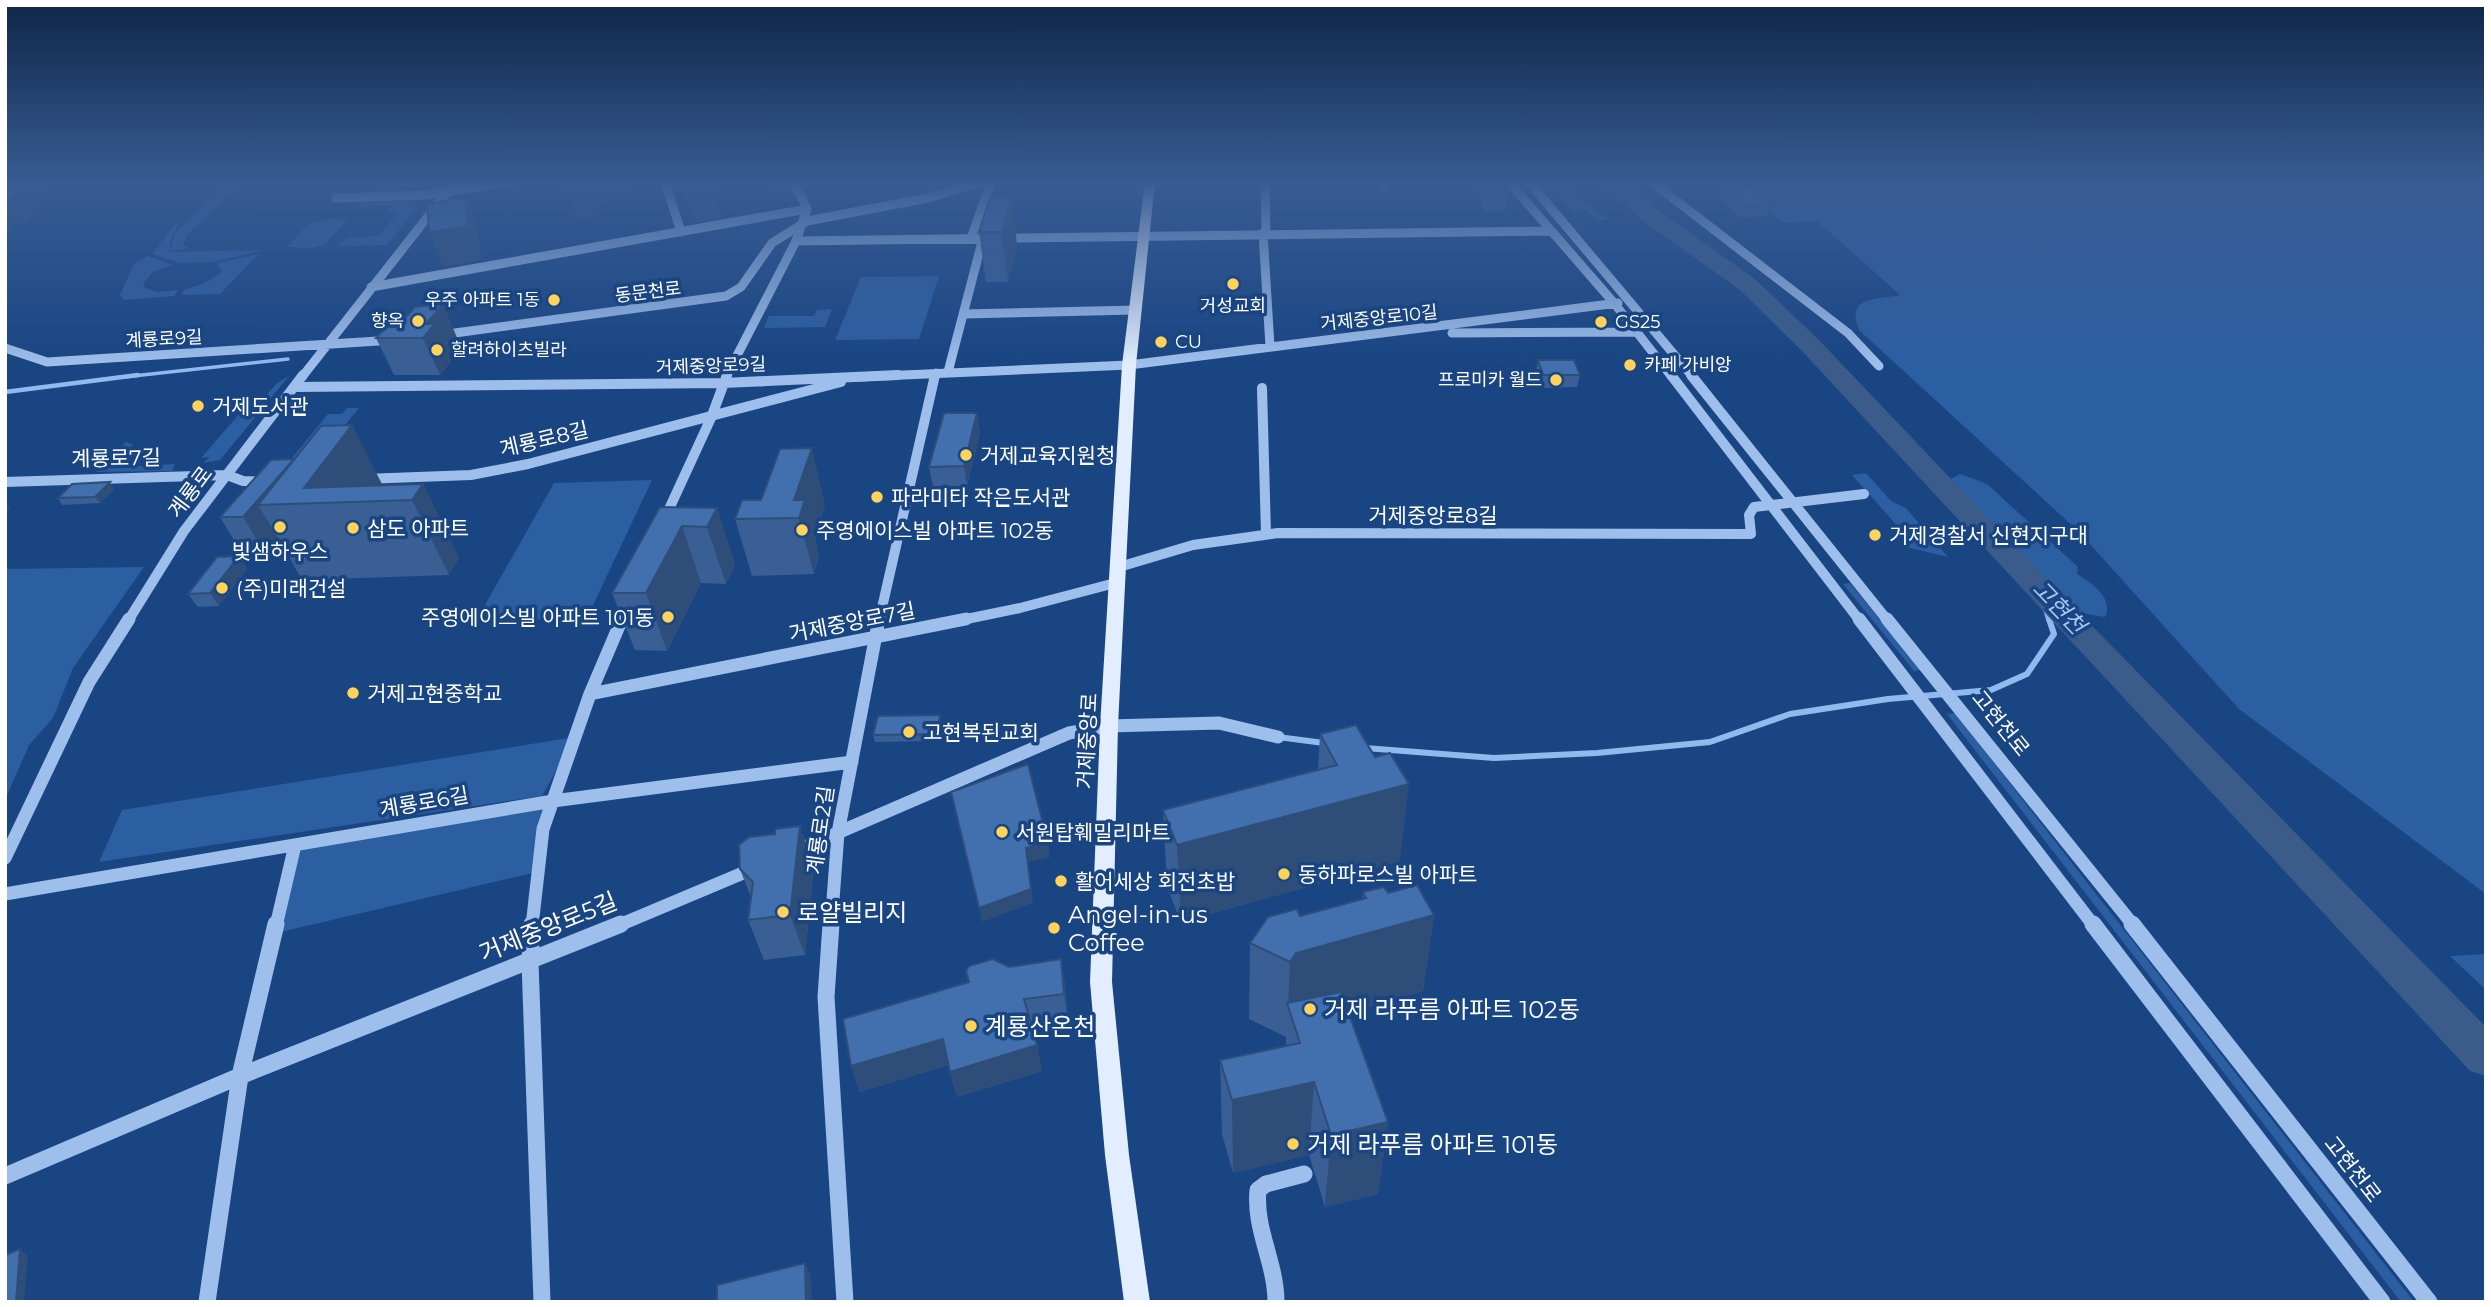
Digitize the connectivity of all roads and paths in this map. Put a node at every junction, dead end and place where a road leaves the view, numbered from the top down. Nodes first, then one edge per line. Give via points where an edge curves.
1 (406, 243) edge
2 (619, 243) edge
3 (772, 243) edge
4 (795, 243) edge
5 (982, 243) edge
6 (1143, 243) edge
7 (1265, 243) edge
8 (1561, 243) edge
9 (1581, 243) edge
10 (1731, 243) edge
11 (371, 287) junction
12 (1632, 302) junction
13 (1614, 303) junction
14 (1135, 310) junction
15 (963, 314) junction
16 (1636, 332) junction
17 (1392, 334) junction
18 (428, 336) edge
19 (404, 339) edge
20 (326, 345) junction
21 (1270, 346) junction
22 (5, 348) edge
23 (1129, 365) junction
24 (1879, 366) dead end
25 (942, 372) junction
26 (862, 376) junction
27 (723, 383) junction
28 (295, 387) junction
29 (1262, 388) dead end
30 (711, 418) junction
31 (227, 475) junction
32 (351, 480) dead end
33 (5, 482) edge
34 (275, 482) edge
35 (1864, 494) dead end
36 (1792, 503) junction
37 (1772, 505) junction
38 (661, 529) edge
39 (1266, 534) junction
40 (1119, 575) junction
41 (634, 591) edge
42 (877, 637) junction
43 (590, 694) junction
44 (1109, 726) junction
45 (1278, 737) dead end
46 (852, 762) junction
47 (553, 801) junction
48 (838, 833) junction
49 (295, 845) junction
50 (5, 858) edge
51 (5, 894) edge
52 (530, 962) junction
53 (240, 1076) junction
54 (1304, 1174) dead end
55 (5, 1176) edge
56 (207, 1302) edge
57 (542, 1302) edge
58 (845, 1302) edge
59 (1137, 1302) edge
60 (1276, 1302) edge
61 (2382, 1302) edge
62 (2429, 1302) edge

1 - 11 street, 계룡로
2 - 11 street
3 - 18 street, 동문천로 via 733,293 705,301
4 - 27 street
5 - 15 street, 계룡로2길
6 - 14 main road, 거제중앙로
7 - 21 street
8 - 13 street
9 - 12 street, 고현천로
10 - 24 street via 1848,333
11 - 20 street, 계룡로
12 - 13 street, 거제중앙로10길
12 - 36 street, 고현천로
13 - 16 street
13 - 17 street, 거제중앙로10길
14 - 15 street
14 - 23 main road, 거제중앙로
15 - 25 street, 계룡로2길
16 - 17 street
16 - 37 street
17 - 21 street, 거제중앙로10길
19 - 20 street
20 - 22 street, 계룡로9길 via 47,362
20 - 28 street, 계룡로
21 - 23 street, 거제중앙로10길
23 - 25 street, 거제중앙로9길
23 - 40 main road, 거제중앙로
25 - 26 street, 거제중앙로9길
25 - 42 street, 계룡로2길 via 904,501
26 - 27 street, 거제중앙로9길
26 - 30 street, 계룡로8길
27 - 28 street, 거제중앙로9길
27 - 30 street
28 - 31 street, 계룡로
29 - 39 street
30 - 32 street, 계룡로8길 via 471,475
30 - 38 street
31 - 33 street, 계룡로7길
31 - 34 street via 243,481
31 - 50 street, 계룡로 via 184,531 89,682
35 - 36 street
36 - 37 street
36 - 62 street, 고현천로
37 - 39 street, 거제중앙로8길 via 1750,510 1751,534
37 - 61 street
39 - 40 street, 거제중앙로8길 via 1193,545
40 - 42 street, 거제중앙로7길 via 1020,607
40 - 44 main road, 거제중앙로
41 - 43 street
42 - 43 street, 거제중앙로7길
42 - 46 street, 계룡로2길
43 - 47 street
44 - 45 street, 거제중앙로5길 via 1219,723
44 - 48 street, 거제중앙로5길 via 1069,733
44 - 59 main road, 거제중앙로 via 1101,982
46 - 47 street, 계룡로6길
46 - 48 street, 계룡로2길
47 - 49 street, 계룡로6길
47 - 52 street via 543,829
48 - 52 street, 거제중앙로5길
48 - 58 street, 계룡로2길 via 826,997
49 - 51 street, 계룡로6길
49 - 53 street
52 - 53 street, 거제중앙로5길
52 - 57 street
53 - 55 street, 거제중앙로5길
53 - 56 street
54 - 60 street via 1266,1184 1256,1199 1278,1282

